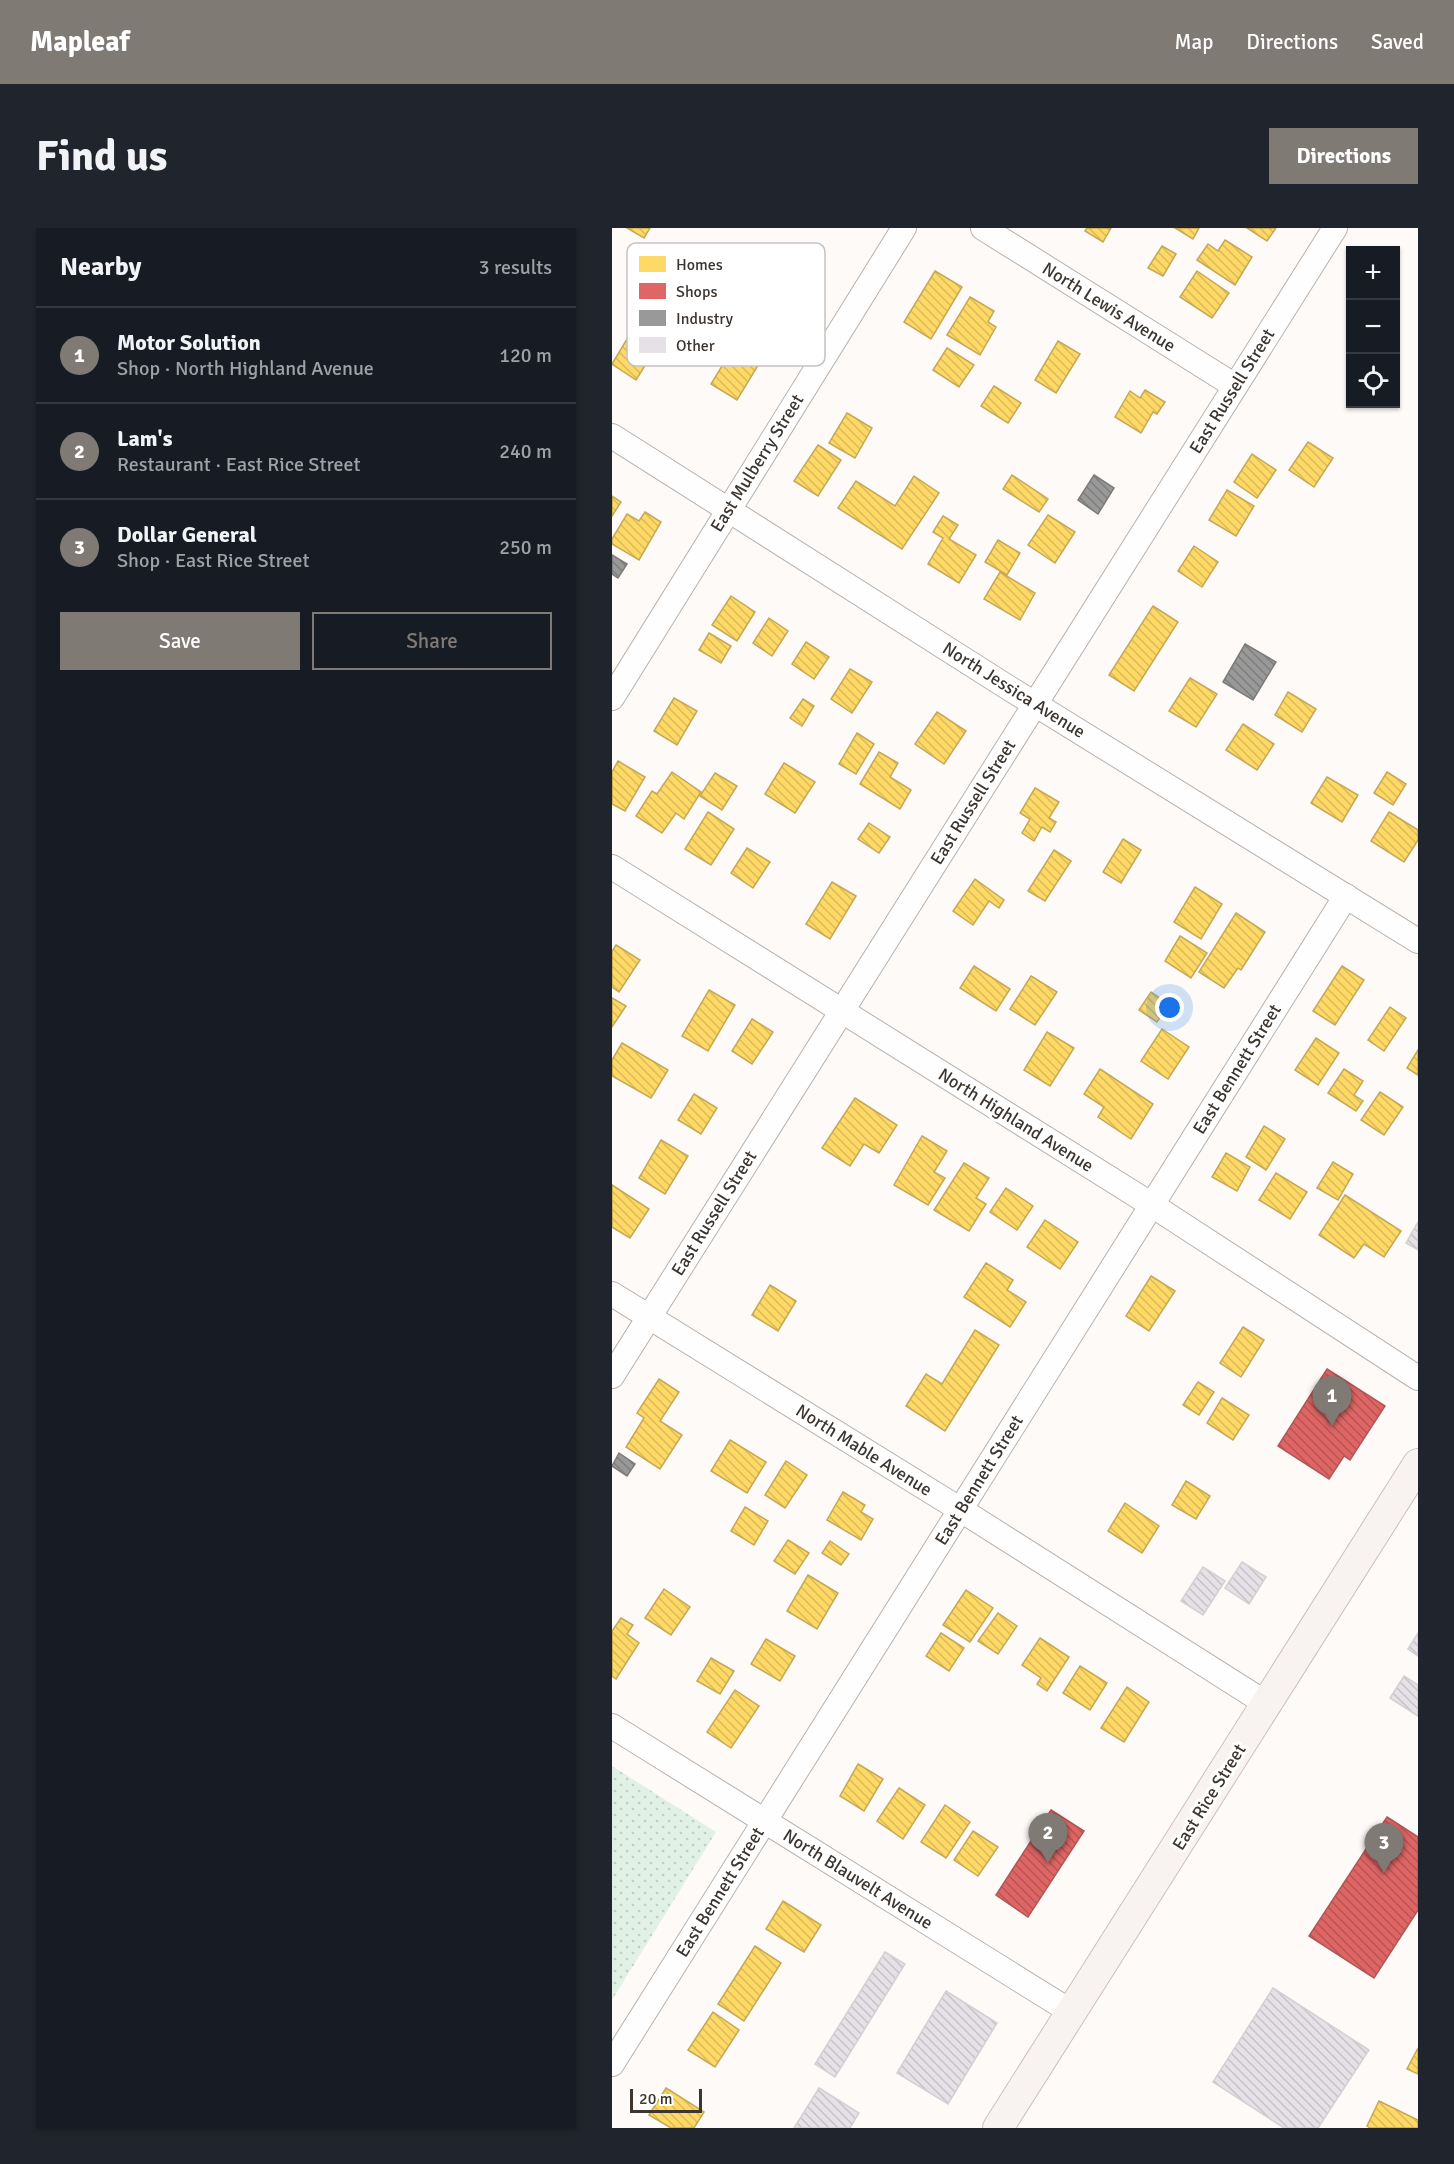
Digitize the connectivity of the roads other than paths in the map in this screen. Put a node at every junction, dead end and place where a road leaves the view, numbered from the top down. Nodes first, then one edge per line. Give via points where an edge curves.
1 (904, 228) edge
2 (983, 228) edge
3 (1335, 228) edge
4 (825, 354) edge
5 (818, 366) edge
6 (1235, 386) junction
7 (612, 436) edge
8 (728, 509) junction
9 (612, 698) edge
10 (1035, 704) junction
11 (612, 867) edge
12 (1346, 896) junction
13 (1418, 941) edge
14 (840, 1011) junction
15 (1152, 1205) junction
16 (612, 1294) edge
17 (649, 1317) junction
18 (612, 1376) edge
19 (1418, 1378) edge
20 (1418, 1464) edge
21 (961, 1510) junction
22 (1267, 1704) junction
23 (612, 1726) edge
24 (765, 1821) junction
25 (1072, 2013) junction
26 (612, 2064) edge
27 (998, 2128) edge

1 - 4 street, East Mulberry Street
2 - 6 street, North Lewis Avenue
3 - 6 street, East Russell Street
5 - 8 street, East Mulberry Street
6 - 10 street, East Russell Street
7 - 8 street, North Jessica Avenue
8 - 9 street, East Mulberry Street
8 - 10 street, North Jessica Avenue
10 - 12 street, North Jessica Avenue
10 - 14 street, East Russell Street
11 - 14 street, North Highland Avenue
12 - 13 street, North Jessica Avenue
12 - 15 street, East Bennett Street
14 - 15 street, North Highland Avenue
14 - 17 street, East Russell Street
15 - 19 street, North Highland Avenue
15 - 21 street, East Bennett Street
16 - 17 street, North Mable Avenue
17 - 18 street, East Russell Street
17 - 21 street, North Mable Avenue
20 - 22 main road, East Rice Street
21 - 22 street, North Mable Avenue
21 - 24 street, East Bennett Street
22 - 25 main road, East Rice Street
23 - 24 street, North Blauvelt Avenue
24 - 25 street, North Blauvelt Avenue
24 - 26 street, East Bennett Street
25 - 27 main road, East Rice Street

